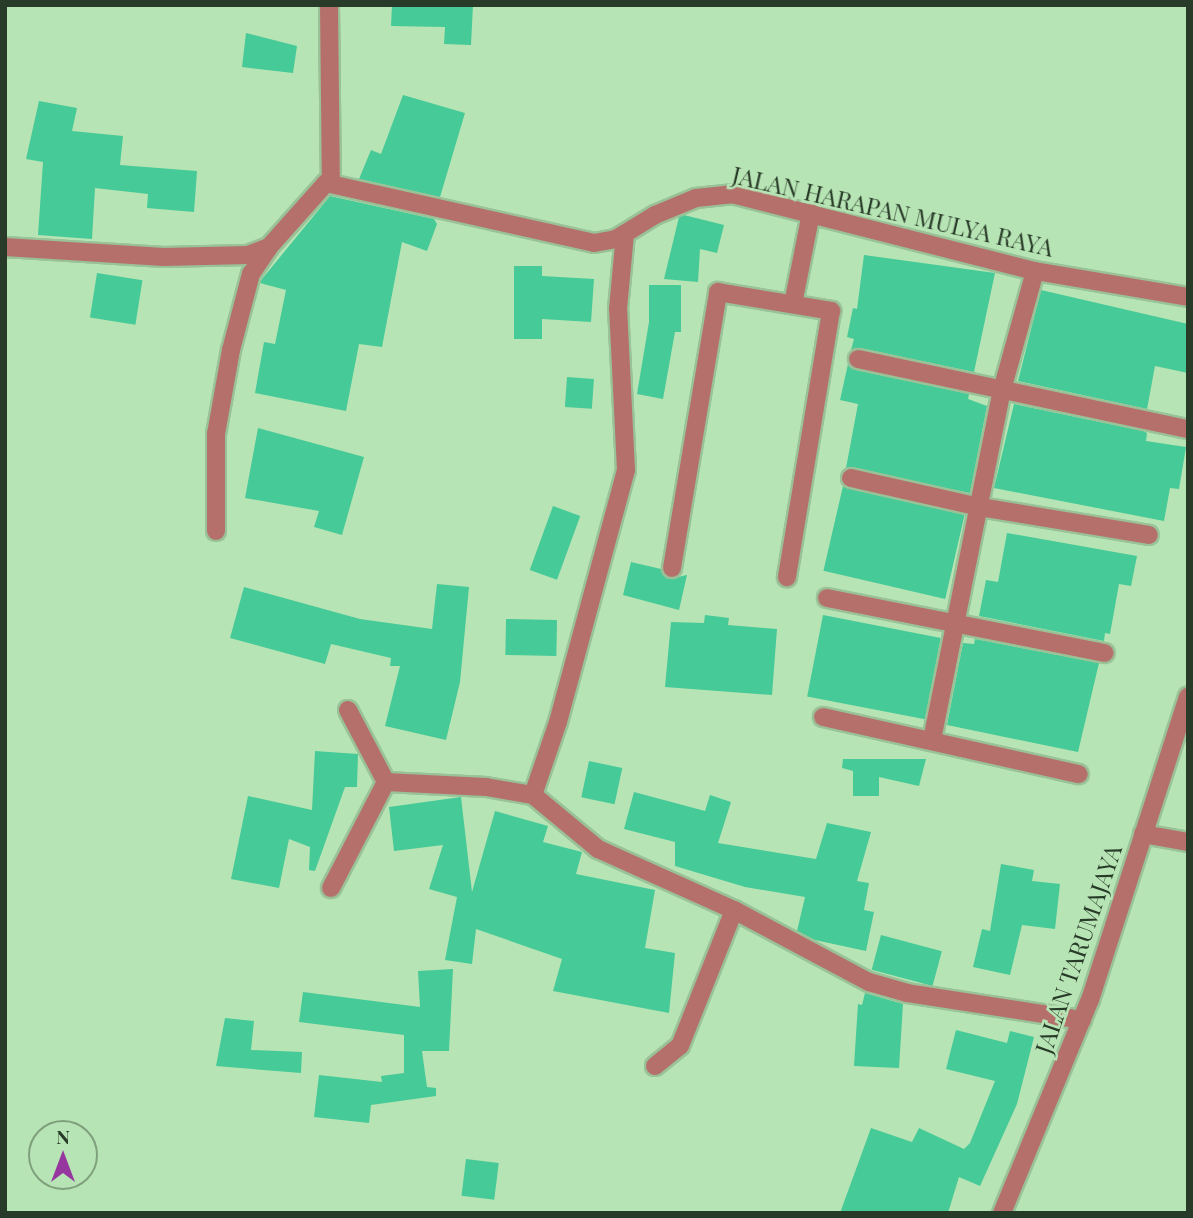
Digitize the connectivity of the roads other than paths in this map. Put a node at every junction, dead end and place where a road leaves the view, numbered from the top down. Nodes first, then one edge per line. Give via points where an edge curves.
1 (329, 5) edge
2 (331, 183) junction
3 (811, 213) junction
4 (625, 234) junction
5 (5, 247) edge
6 (269, 247) junction
7 (1035, 271) junction
8 (1188, 297) edge
9 (793, 304) junction
10 (858, 359) dead end
11 (1002, 390) junction
12 (1188, 429) edge
13 (851, 478) dead end
14 (980, 507) junction
15 (216, 531) dead end
16 (1149, 535) dead end
17 (672, 568) dead end
18 (787, 577) dead end
19 (827, 597) dead end
20 (957, 623) junction
21 (1105, 653) dead end
22 (1188, 696) edge
23 (348, 709) dead end
24 (823, 717) dead end
25 (932, 740) junction
26 (1079, 774) dead end
27 (386, 782) junction
28 (533, 795) junction
29 (1143, 834) junction
30 (1188, 842) edge
31 (331, 888) dead end
32 (734, 910) junction
33 (1082, 1020) junction
34 (655, 1066) dead end
35 (1002, 1213) edge

1 - 2 street
2 - 4 street, JALAN HARAPAN MULYA RAYA via 561,238 606,243
2 - 6 street via 320,187
3 - 4 street, JALAN HARAPAN MULYA RAYA via 714,194 655,215
3 - 7 street, JALAN HARAPAN MULYA RAYA
3 - 9 street
4 - 28 street via 618,309 626,470 558,722
5 - 6 street via 164,257 248,255
6 - 15 street via 251,274 231,350 216,434
7 - 8 street, JALAN HARAPAN MULYA RAYA
7 - 11 street
9 - 17 street via 718,292
9 - 18 street via 831,311
10 - 11 street
11 - 12 street
11 - 14 street
13 - 14 street
14 - 16 street
14 - 20 street
19 - 20 street
20 - 21 street
20 - 25 street
22 - 29 street, JALAN TARUMAJAYA
23 - 27 street
24 - 25 street
25 - 26 street
27 - 28 street via 486,787
27 - 31 street
28 - 32 street via 598,849
29 - 30 street
29 - 33 street, JALAN TARUMAJAYA
32 - 33 street via 869,982 907,993
32 - 34 street via 680,1045
33 - 35 street, JALAN TARUMAJAYA

